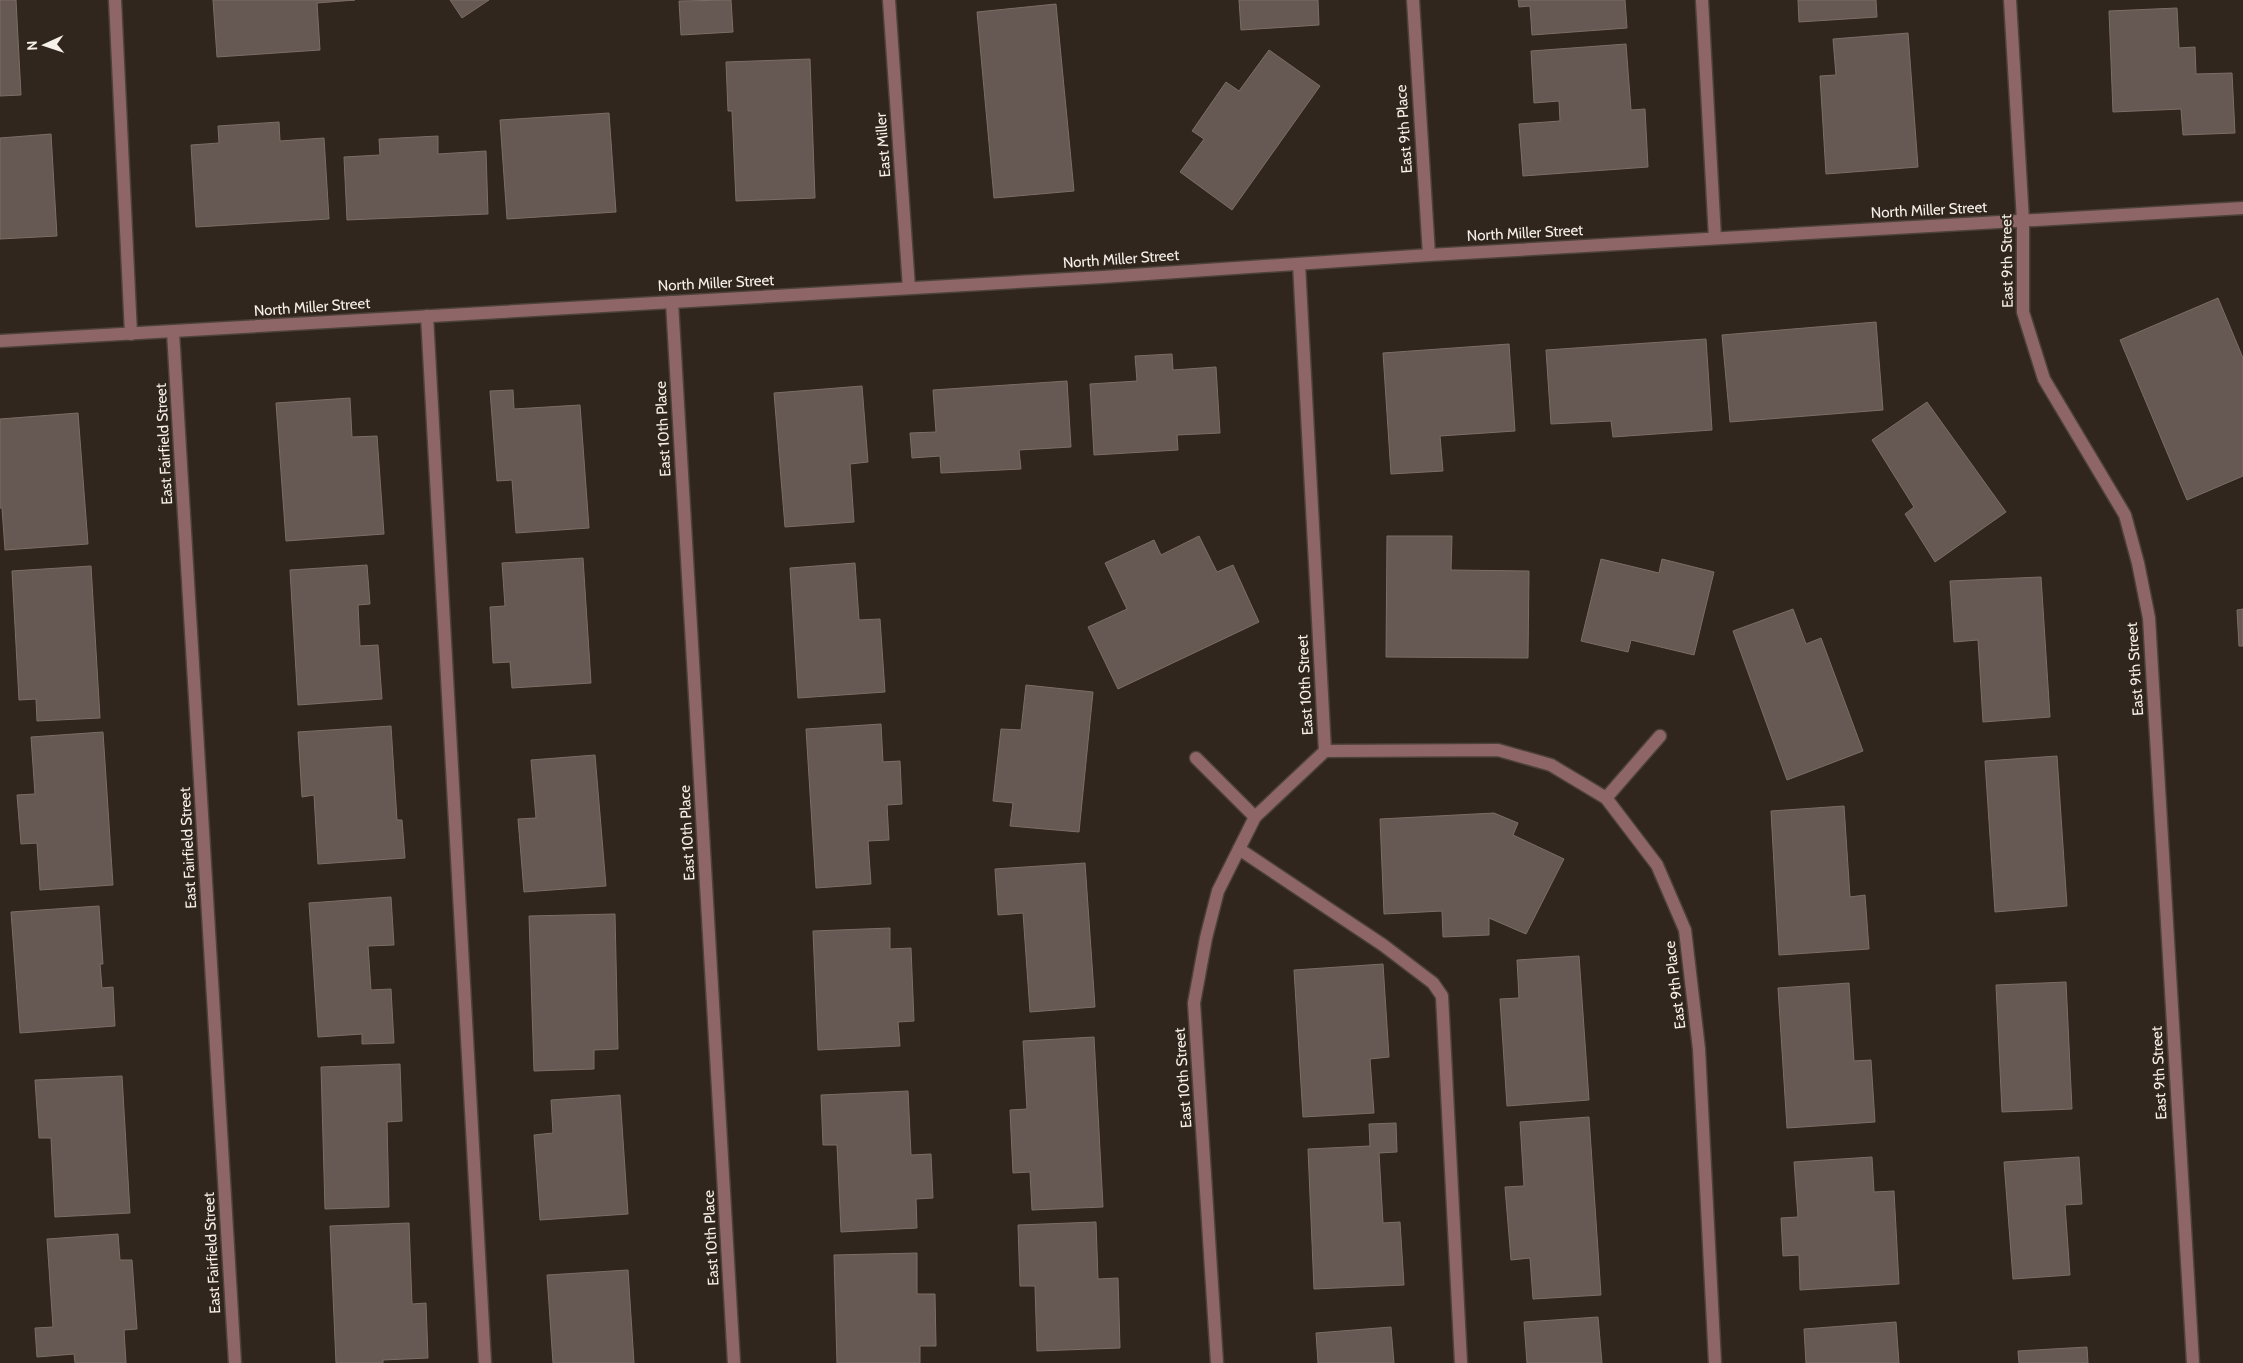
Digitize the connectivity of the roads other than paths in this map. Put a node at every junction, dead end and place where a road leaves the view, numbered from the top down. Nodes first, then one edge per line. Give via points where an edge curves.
1 (115, 0) edge
2 (889, 0) edge
3 (1412, 0) edge
4 (1702, 0) edge
5 (2010, 0) edge
6 (2243, 208) edge
7 (2023, 221) junction
8 (1715, 238) junction
9 (1429, 255) junction
10 (1299, 264) junction
11 (909, 288) junction
12 (672, 302) junction
13 (427, 316) junction
14 (173, 332) junction
15 (131, 334) junction
16 (0, 340) edge
17 (1660, 736) dead end
18 (1325, 752) junction
19 (1196, 758) dead end
20 (1606, 798) junction
21 (1255, 817) junction
22 (1239, 849) junction
23 (235, 1363) edge
24 (485, 1363) edge
25 (734, 1363) edge
26 (1217, 1363) edge
27 (1461, 1363) edge
28 (1715, 1363) edge
29 (2193, 1363) edge

1 - 15 street
2 - 11 street, East Miller
3 - 9 street, East 9th Place
4 - 8 street
5 - 7 street, East 9th Street
6 - 7 street, North Miller Street
7 - 8 street, North Miller Street
7 - 29 street, East 9th Street via 2022,312 2044,378 2125,515 2149,618
8 - 9 street, North Miller Street
9 - 10 street, North Miller Street
10 - 11 street, North Miller Street
10 - 18 street, East 10th Street
11 - 12 street, North Miller Street
12 - 13 street, North Miller Street
12 - 25 street, East 10th Place
13 - 14 street, North Miller Street
13 - 24 street
14 - 15 street, North Miller Street
14 - 23 street, East Fairfield Street
15 - 16 street, North Miller Street
17 - 20 street
18 - 20 street, East 9th Place via 1498,750 1551,765
18 - 21 street, East 10th Street
19 - 21 street
20 - 28 street, East 9th Place via 1657,865 1685,930 1699,1049
21 - 22 street, East 10th Street
22 - 26 street, East 10th Street via 1218,890 1194,1004
22 - 27 street via 1383,945 1433,983 1442,996

